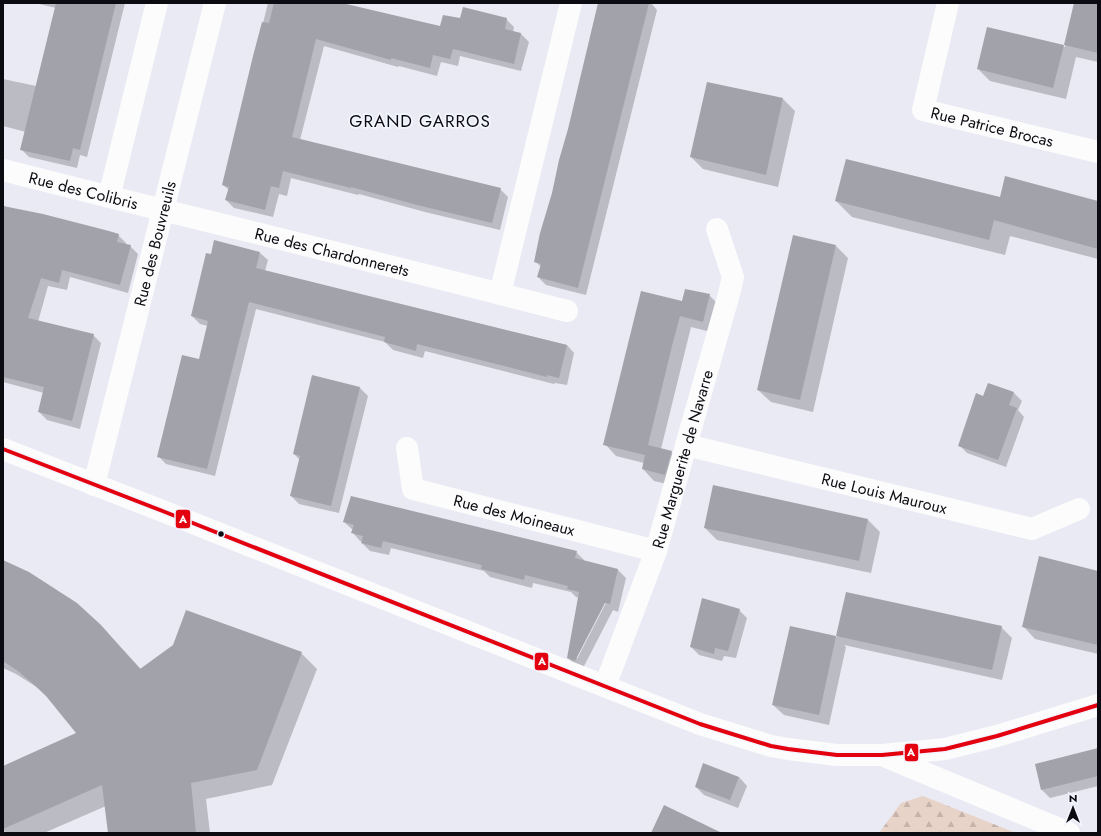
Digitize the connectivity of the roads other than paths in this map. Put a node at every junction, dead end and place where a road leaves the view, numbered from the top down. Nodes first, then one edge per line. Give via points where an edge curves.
1 (157, 3) edge
2 (216, 3) edge
3 (571, 3) edge
4 (948, 3) edge
5 (1098, 152) edge
6 (3, 170) edge
7 (109, 197) junction
8 (163, 211) junction
9 (717, 229) dead end
10 (500, 294) junction
11 (567, 311) dead end
12 (686, 445) junction
13 (407, 448) dead end
14 (3, 449) edge
15 (94, 485) junction
16 (1079, 509) dead end
17 (656, 551) junction
18 (605, 686) junction
19 (1098, 705) edge
20 (882, 756) junction
21 (1069, 833) edge

1 - 7 street
2 - 8 street, Rue des Bouvreuils
3 - 10 street
4 - 5 street, Rue Patrice Brocas via 923,110
6 - 7 street, Rue des Colibris
7 - 8 street, Rue des Colibris
8 - 10 street, Rue des Chardonnerets
8 - 15 street, Rue des Bouvreuils
9 - 12 street, Rue Marguerite de Navarre via 733,276
10 - 11 street, Rue des Chardonnerets
12 - 16 street, Rue Louis Mauroux via 1032,529
12 - 17 street, Rue Marguerite de Navarre
13 - 17 street, Rue des Moineaux via 414,489
14 - 15 street
15 - 18 street
17 - 18 street, Rue Marguerite de Navarre
18 - 20 street via 700,724 771,746 837,755
19 - 20 street via 945,749
20 - 21 street

